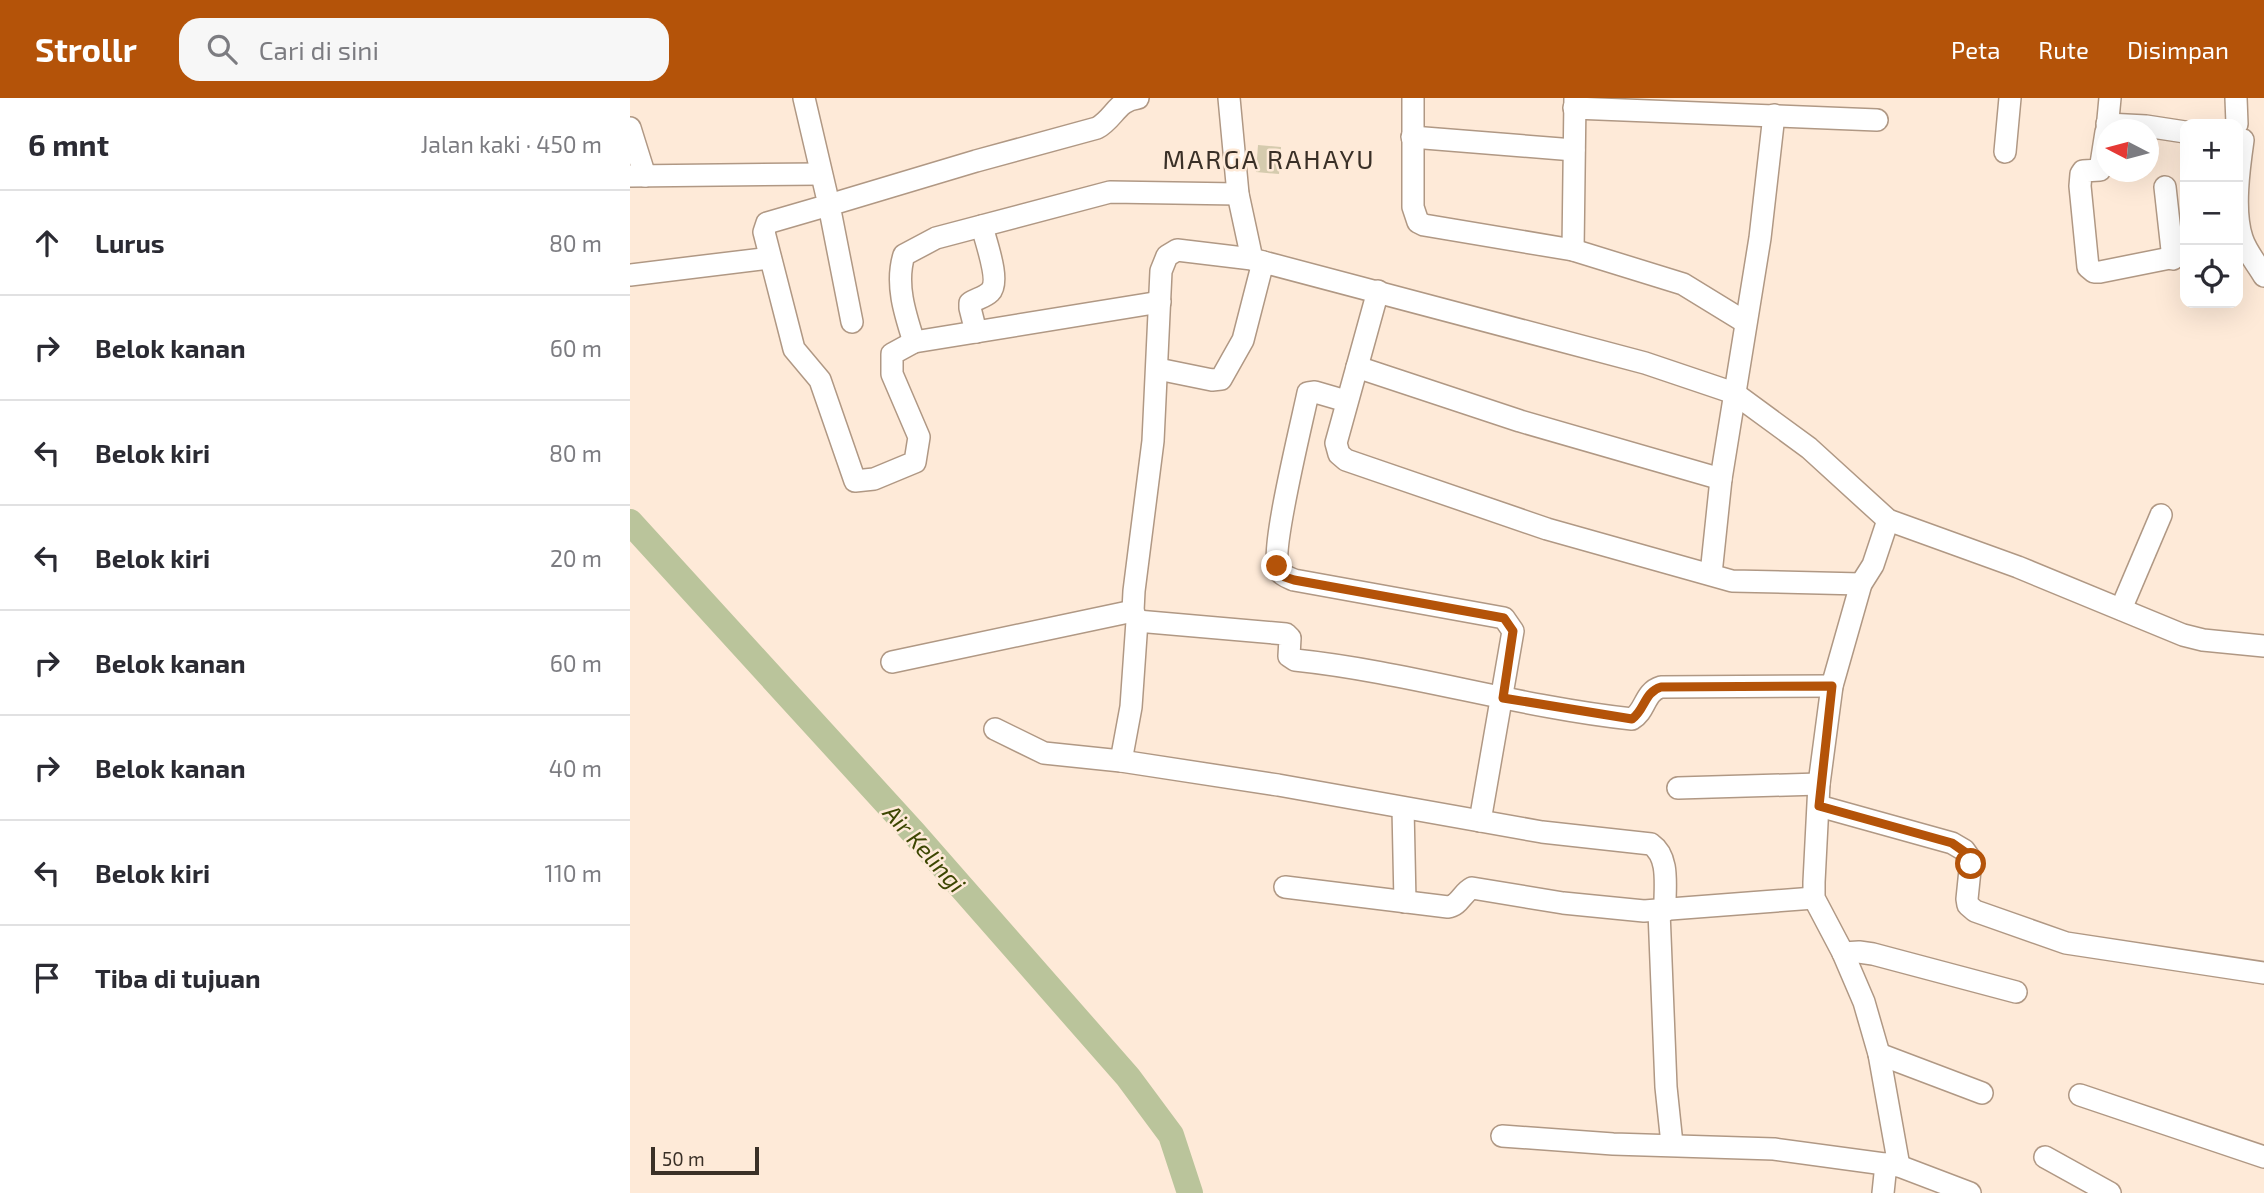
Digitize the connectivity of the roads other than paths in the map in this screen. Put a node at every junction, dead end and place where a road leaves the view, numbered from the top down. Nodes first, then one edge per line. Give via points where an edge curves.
1 (804, 98) edge
2 (1138, 98) edge
3 (1228, 98) edge
4 (1413, 98) edge
5 (2010, 98) edge
6 (2110, 98) edge
7 (2236, 98) edge
8 (1575, 103) edge
9 (1715, 106) edge
10 (1774, 115) junction
11 (2108, 119) edge
12 (2240, 119) edge
13 (1877, 120) dead end
14 (630, 128) edge
15 (2159, 128) edge
16 (2180, 131) edge
17 (1412, 137) junction
18 (1574, 150) junction
19 (2005, 152) dead end
20 (2096, 170) edge
21 (821, 174) junction
22 (638, 176) edge
23 (2165, 187) dead end
24 (1238, 194) junction
25 (829, 205) junction
26 (982, 226) junction
27 (2243, 245) edge
28 (1573, 250) junction
29 (2179, 257) edge
30 (769, 258) junction
31 (1258, 261) junction
32 (630, 275) edge
33 (2264, 276) edge
34 (1378, 291) junction
35 (1160, 302) junction
36 (1745, 321) junction
37 (852, 322) dead end
38 (976, 332) junction
39 (914, 342) junction
40 (1357, 367) junction
41 (1158, 369) junction
42 (1734, 393) junction
43 (1346, 401) junction
44 (1721, 479) junction
45 (2161, 515) dead end
46 (1888, 520) junction
47 (1712, 574) junction
48 (1861, 584) junction
49 (2121, 608) junction
50 (1135, 616) junction
51 (2264, 646) edge
52 (892, 662) dead end
53 (1832, 686) junction
54 (1503, 698) junction
55 (995, 729) dead end
56 (1121, 761) junction
57 (1819, 784) junction
58 (1678, 788) dead end
59 (1819, 806) junction
60 (1403, 808) junction
61 (1480, 821) junction
62 (1285, 887) dead end
63 (1814, 898) junction
64 (1405, 902) junction
65 (1662, 911) junction
66 (1843, 953) junction
67 (2264, 973) edge
68 (2016, 992) dead end
69 (1879, 1054) junction
70 (1982, 1093) dead end
71 (2080, 1096) dead end
72 (1502, 1136) dead end
73 (1672, 1144) junction
74 (2045, 1157) dead end
75 (2264, 1157) edge
76 (1893, 1165) junction
77 (1883, 1193) edge
78 (1970, 1193) edge
79 (2110, 1193) edge

1 - 21 street
2 - 25 street via 1118,106 1097,128
3 - 24 street
4 - 17 street
5 - 19 street
6 - 11 street
7 - 12 street
8 - 9 street
8 - 18 street
9 - 10 street
10 - 13 street
10 - 36 street
14 - 22 street
15 - 16 street
17 - 18 street
17 - 28 street via 1413,207 1418,222
18 - 28 street
20 - 29 street via 2081,174 2088,267 2100,272
21 - 22 street
21 - 25 street
23 - 29 street
24 - 26 street via 1110,192
24 - 31 street
25 - 30 street via 767,223 764,232
25 - 37 street
26 - 38 street via 994,285 970,303
26 - 39 street via 936,238 904,255 899,269 902,302
27 - 33 street
28 - 36 street via 1684,285
30 - 32 street
30 - 39 street via 794,349 820,380 855,481 874,479 915,461 919,437 892,374 892,354
31 - 34 street
31 - 35 street via 1172,252 1161,271
31 - 41 street via 1243,340 1221,379
34 - 40 street
34 - 42 street via 1646,363
35 - 38 street
35 - 41 street
36 - 42 street
38 - 39 street
40 - 43 street
40 - 44 street via 1520,421
41 - 50 street
42 - 44 street
42 - 46 street via 1809,448
43 - 47 street via 1336,443 1346,460 1547,529
43 - 54 street via 1308,393 1277,566 1294,580 1504,618 1513,631
44 - 47 street
45 - 49 street
46 - 48 street via 1873,565
46 - 49 street
47 - 48 street via 1732,581
48 - 53 street
49 - 51 street via 2183,635
50 - 52 street
50 - 54 street via 1286,634 1289,656 1295,660 1356,667
50 - 56 street via 1131,707
53 - 54 street via 1661,687 1651,691 1632,719
53 - 57 street
54 - 61 street
55 - 56 street via 1044,753
56 - 60 street
57 - 58 street
57 - 59 street
59 - 63 street
59 - 67 street via 1964,850 1971,860 1968,905 1975,911 2066,943
60 - 61 street
60 - 64 street
61 - 65 street via 1651,844 1664,863
62 - 64 street
63 - 65 street
63 - 66 street
64 - 65 street via 1452,907 1472,888 1563,903
65 - 73 street via 1666,1087
66 - 68 street via 1873,954
66 - 69 street
69 - 70 street
69 - 76 street
71 - 75 street
72 - 73 street
73 - 76 street via 1756,1147
74 - 79 street
76 - 77 street
76 - 78 street

